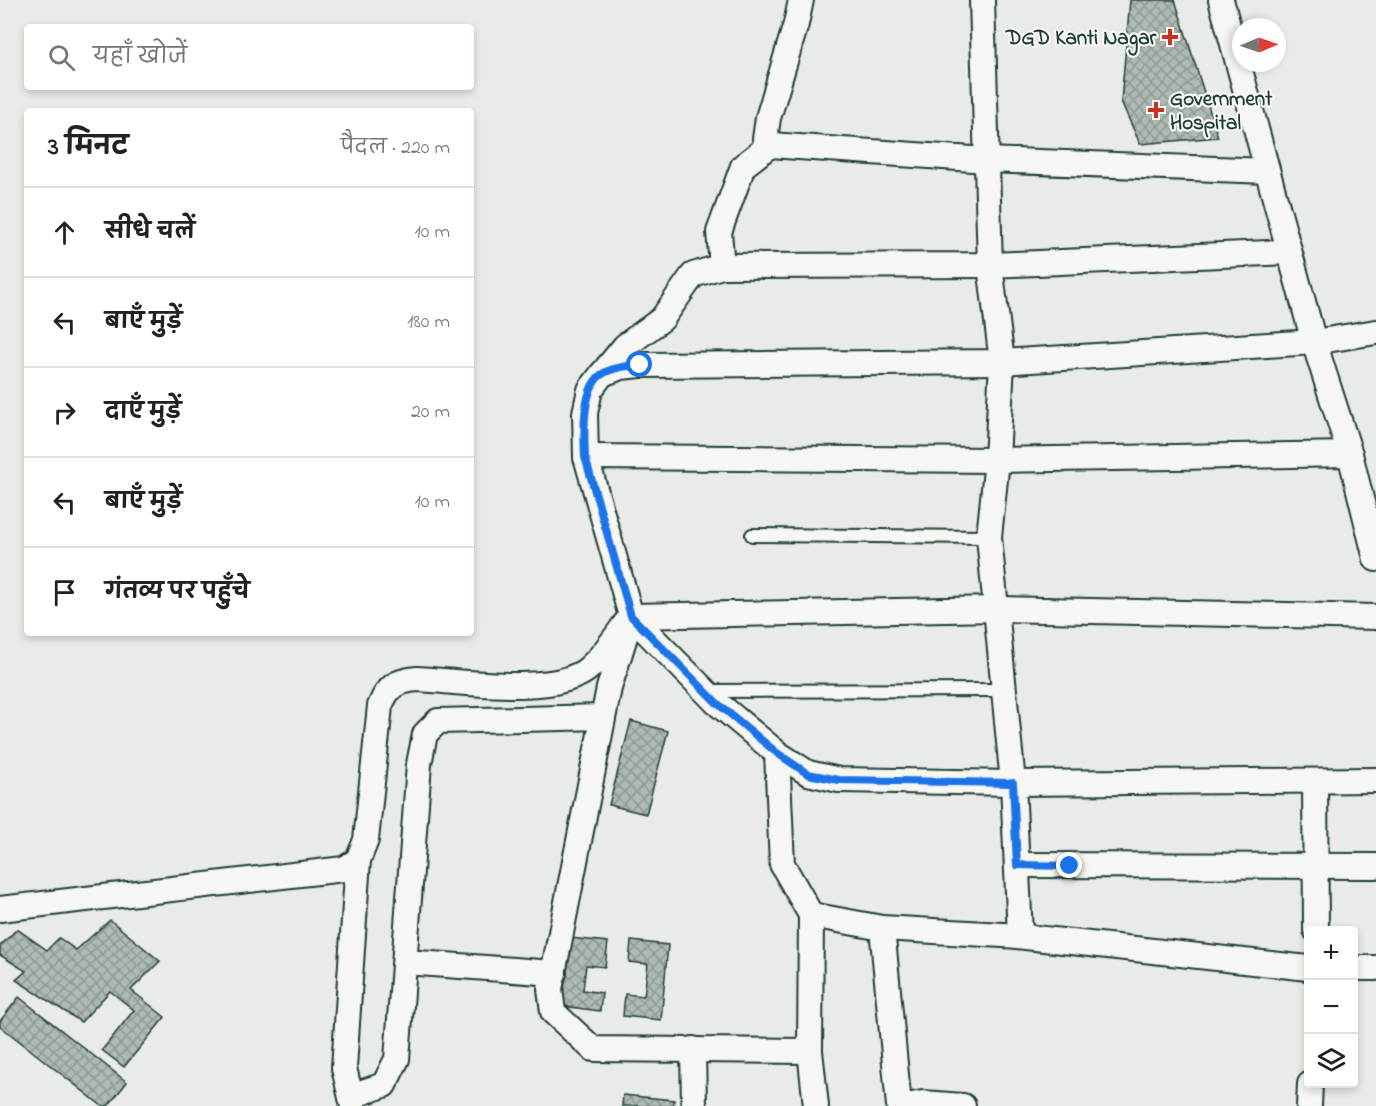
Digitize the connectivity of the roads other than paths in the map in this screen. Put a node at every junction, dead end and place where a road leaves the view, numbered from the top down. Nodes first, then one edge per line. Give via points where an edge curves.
1 (801, 0) edge
2 (982, 0) edge
3 (1221, 0) edge
4 (770, 145) junction
5 (987, 160) junction
6 (1267, 171) junction
7 (1289, 252) junction
8 (990, 265) junction
9 (722, 266) junction
10 (1376, 332) edge
11 (1314, 342) junction
12 (1002, 362) junction
13 (602, 374) junction
14 (1350, 454) junction
15 (585, 457) junction
16 (997, 460) junction
17 (752, 535) dead end
18 (989, 537) junction
19 (1376, 559) edge
20 (998, 609) junction
21 (631, 616) junction
22 (1376, 616) edge
23 (1005, 690) junction
24 (705, 691) junction
25 (603, 717) junction
26 (777, 753) junction
27 (1376, 780) edge
28 (1315, 781) junction
29 (1013, 783) junction
30 (358, 860) junction
31 (1017, 865) junction
32 (1316, 866) junction
33 (1376, 866) edge
34 (0, 909) edge
35 (811, 915) junction
36 (1316, 926) edge
37 (882, 928) junction
38 (1017, 936) junction
39 (405, 962) junction
40 (1304, 968) edge
41 (1358, 968) edge
42 (1376, 968) edge
43 (554, 973) junction
44 (693, 1049) junction
45 (810, 1052) junction
46 (1310, 1088) edge
47 (352, 1101) edge
48 (694, 1106) edge
49 (816, 1106) edge
50 (899, 1106) edge
51 (906, 1106) edge
52 (963, 1106) edge
53 (1309, 1106) edge

1 - 4 street via 768,117 765,139
2 - 5 street
3 - 6 street
4 - 5 street
4 - 9 street via 743,166 719,232
5 - 6 street
5 - 8 street
6 - 7 street
7 - 8 street
7 - 11 street
8 - 9 street
8 - 12 street
9 - 13 street via 693,275 662,319 625,346
10 - 11 street
11 - 12 street
11 - 14 street
12 - 13 street via 640,365
12 - 16 street
13 - 15 street via 591,390 585,412
14 - 16 street
14 - 19 street
15 - 16 street
15 - 21 street
16 - 18 street
17 - 18 lane
18 - 20 street
20 - 21 street
20 - 22 street
20 - 23 street
21 - 24 street
21 - 25 street
21 - 30 street via 590,668 566,681 541,686 417,679 399,681 387,690 380,706 366,840
23 - 24 lane
23 - 29 street
24 - 26 street
25 - 39 street via 438,722 425,734 419,764
25 - 43 street
26 - 29 street via 808,774 839,780
26 - 35 street via 782,864
27 - 28 street
28 - 29 street
28 - 32 street
29 - 31 street
30 - 34 street via 344,869 321,873
30 - 47 street via 344,1068
31 - 32 street
31 - 38 street
32 - 33 street
32 - 36 street
35 - 37 street
35 - 45 street
37 - 38 street
37 - 50 street
38 - 40 street
39 - 43 street
39 - 47 street via 397,1059 384,1085
41 - 42 street
43 - 44 street via 550,990 553,1012 593,1049
44 - 45 street
44 - 48 street
45 - 49 street
46 - 53 street
51 - 52 street via 923,1102

